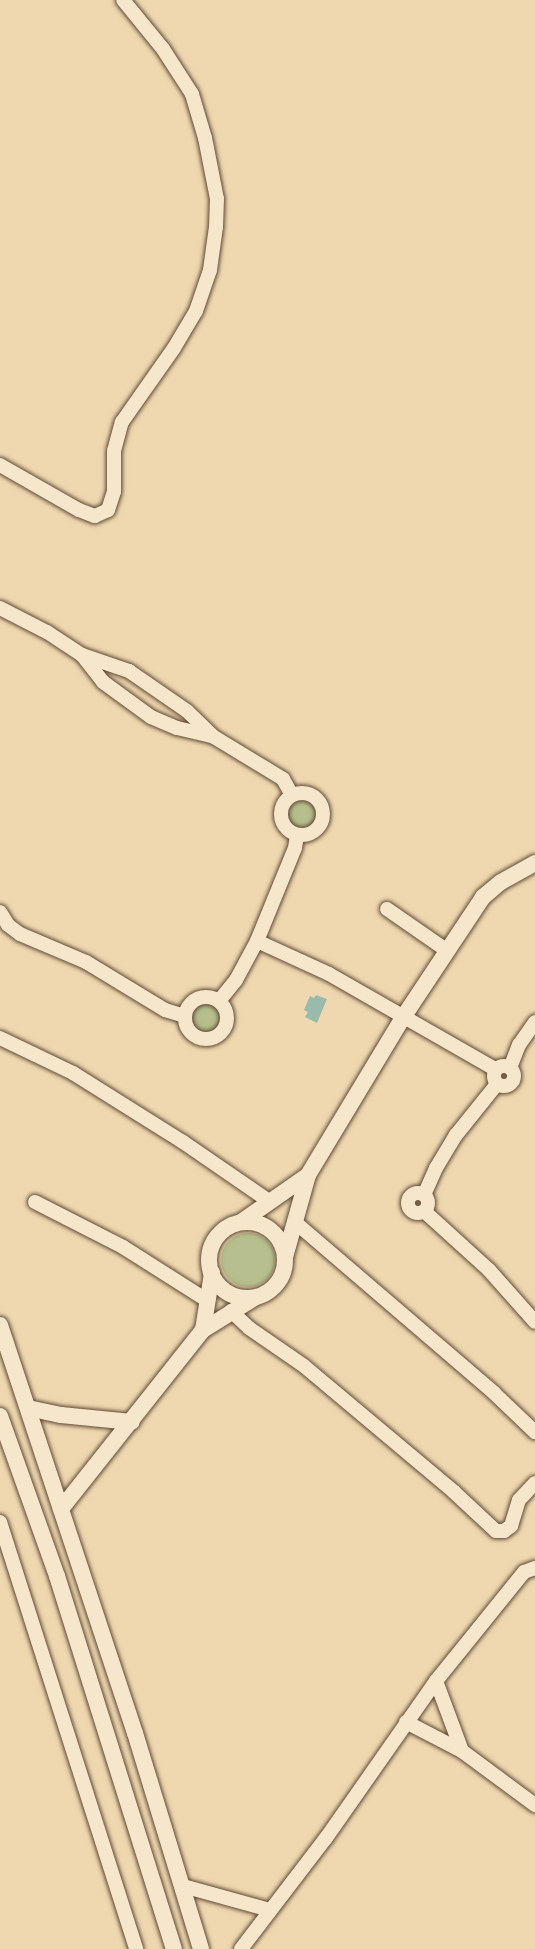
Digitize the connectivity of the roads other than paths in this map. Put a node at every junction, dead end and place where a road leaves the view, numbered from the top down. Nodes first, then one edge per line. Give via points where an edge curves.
1 (123, 0) edge
2 (0, 465) edge
3 (0, 608) edge
4 (82, 655) junction
5 (214, 737) junction
6 (292, 795) junction
7 (297, 835) junction
8 (535, 862) edge
9 (387, 909) dead end
10 (0, 912) edge
11 (257, 941) junction
12 (446, 950) junction
13 (219, 1001) junction
14 (185, 1016) junction
15 (404, 1016) junction
16 (535, 1022) edge
17 (0, 1038) edge
18 (510, 1068) junction
19 (495, 1069) junction
20 (497, 1084) junction
21 (308, 1175) junction
22 (269, 1201) junction
23 (35, 1202) dead end
24 (241, 1222) junction
25 (296, 1223) junction
26 (285, 1257) junction
27 (212, 1273) junction
28 (256, 1297) junction
29 (208, 1301) junction
30 (231, 1311) junction
31 (535, 1322) edge
32 (0, 1325) edge
33 (203, 1330) junction
34 (28, 1408) junction
35 (0, 1416) edge
36 (132, 1422) junction
37 (535, 1432) edge
38 (535, 1483) edge
39 (61, 1509) junction
40 (0, 1522) edge
41 (535, 1568) edge
42 (436, 1681) junction
43 (406, 1722) junction
44 (462, 1750) junction
45 (535, 1805) edge
46 (183, 1886) junction
47 (270, 1910) junction
48 (136, 1949) edge
49 (174, 1949) edge
50 (201, 1949) edge
51 (241, 1949) edge

1 - 2 street via 164,49 192,94 217,199 210,270 191,320 122,422 114,451 114,491 108,510 95,516 79,510
3 - 4 street
4 - 5 street via 129,671 187,711
4 - 5 street via 103,682 151,717
5 - 6 street via 283,779
6 - 7 street via 282,806 282,821
6 - 7 street via 306,793 319,801 323,815 312,833
7 - 11 street
8 - 12 street via 483,897
9 - 12 street
10 - 14 street via 20,934 86,962 165,1010
11 - 13 street via 236,980
11 - 15 street via 329,974
12 - 15 street
13 - 14 street via 207,996 195,999
13 - 14 street via 227,1020 215,1038 200,1039 194,1035 188,1030
15 - 19 street
15 - 21 street
16 - 18 street via 519,1045
17 - 22 street via 73,1073
18 - 19 street via 506,1065
18 - 20 street via 511,1082
19 - 20 street
20 - 31 street via 456,1135 424,1195 414,1193 408,1202 411,1211 424,1211 489,1270
21 - 22 street
21 - 25 street
22 - 24 street
23 - 29 street via 123,1247
24 - 26 street via 254,1222 271,1230
24 - 27 street via 230,1225 214,1240 209,1262
25 - 26 street
25 - 37 street
26 - 28 street via 281,1278
27 - 28 street via 217,1283 234,1296
27 - 29 street
28 - 30 street
29 - 33 street
30 - 33 street
30 - 38 street via 304,1366 496,1531 511,1527 519,1500
32 - 34 street
33 - 36 street
34 - 36 street
34 - 39 street
35 - 49 street via 57,1576
36 - 39 street
39 - 46 street
40 - 48 street
41 - 42 street via 524,1572
42 - 43 street
42 - 44 street
43 - 44 street
43 - 47 street via 326,1838
44 - 45 street
46 - 47 street
46 - 50 street
47 - 51 street

